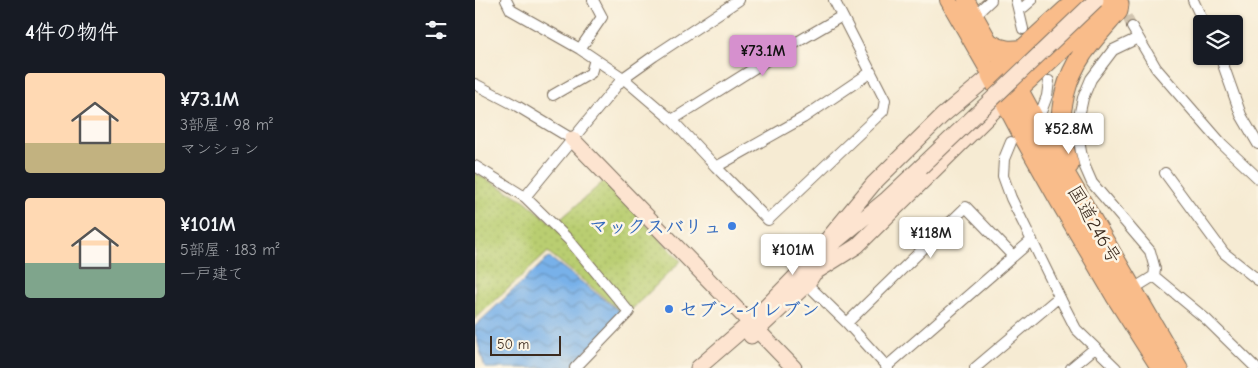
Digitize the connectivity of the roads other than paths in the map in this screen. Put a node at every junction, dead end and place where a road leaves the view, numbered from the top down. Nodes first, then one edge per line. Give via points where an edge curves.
1 (506, 0) edge
2 (593, 0) edge
3 (739, 0) edge
4 (834, 0) edge
5 (948, 0) edge
6 (966, 0) edge
7 (991, 0) edge
8 (1032, 0) edge
9 (1077, 0) edge
10 (1096, 0) edge
11 (1114, 0) edge
12 (1119, 0) edge
13 (1193, 0) edge
14 (1017, 4) edge
15 (975, 15) junction
16 (1200, 15) edge
17 (842, 16) junction
18 (1132, 27) tunnel mouth
19 (1023, 29) dead end
20 (1138, 38) junction
21 (991, 44) junction
22 (580, 49) junction
23 (1023, 50) junction
24 (595, 59) junction
25 (1223, 65) edge
26 (997, 70) junction
27 (871, 72) junction
28 (623, 78) junction
29 (1049, 81) dead end
30 (475, 84) edge
31 (553, 95) dead end
32 (1012, 95) junction
33 (1041, 112) dead end
34 (672, 120) junction
35 (572, 139) junction
36 (1011, 142) dead end
37 (1258, 144) edge
38 (475, 166) edge
39 (716, 167) junction
40 (1165, 172) dead end
41 (1258, 178) edge
42 (525, 197) junction
43 (1032, 240) junction
44 (1013, 256) junction
45 (1114, 258) junction
46 (809, 274) junction
47 (1154, 276) junction
48 (1258, 280) edge
49 (1133, 289) junction
50 (1059, 298) junction
51 (847, 322) junction
52 (754, 327) junction
53 (1095, 348) junction
54 (887, 367) edge
55 (575, 368) edge
56 (698, 368) edge
57 (714, 368) edge
58 (794, 368) edge
59 (975, 368) edge
60 (1071, 368) edge
61 (1116, 368) edge
62 (1161, 368) edge
63 (1178, 368) edge
64 (1256, 368) edge

1 - 22 street via 511,10
2 - 22 street via 602,16
3 - 28 street
4 - 17 street
5 - 26 main road
6 - 15 main road
7 - 15 street
8 - 14 street via 1025,7
9 - 23 highway
10 - 46 street, bridge via 887,199 855,235
11 - 32 highway
12 - 45 highway via 1118,11 1077,63 1067,85 1061,119 1062,140 1070,166
13 - 16 street
14 - 19 street
15 - 21 main road
17 - 27 street
17 - 34 street
18 - 20 street
20 - 41 street via 1156,68 1222,144
20 - 47 street via 1113,50 1091,79 1083,98 1078,134 1085,167 1092,182 1150,251
21 - 23 highway via 1006,50
21 - 26 main road
22 - 24 street
23 - 26 highway
24 - 28 street
24 - 31 street via 591,73
25 - 37 street via 1241,115
26 - 32 highway, 国道246号
26 - 46 street via 872,179
27 - 39 street via 803,118
27 - 39 street via 885,100 883,111 768,220
28 - 34 street
28 - 35 street
29 - 33 street
30 - 35 street
32 - 45 highway, 国道246号 via 1048,144
32 - 46 street via 857,246
32 - 62 highway, 国道246号 via 1025,139
34 - 39 street
35 - 42 street
35 - 52 street
36 - 43 street via 1004,159 1003,176
38 - 42 street
40 - 48 street via 1224,253
42 - 55 street via 569,240 629,312
43 - 44 street
43 - 50 street
44 - 51 street via 966,207
44 - 54 street
45 - 49 highway, 国道246号
46 - 51 street
46 - 52 street
47 - 49 street
47 - 64 street
49 - 63 highway, 国道246号
50 - 53 street via 1076,329
50 - 59 street
51 - 54 street
52 - 56 street
52 - 57 street
52 - 58 street
53 - 60 street
53 - 61 street

